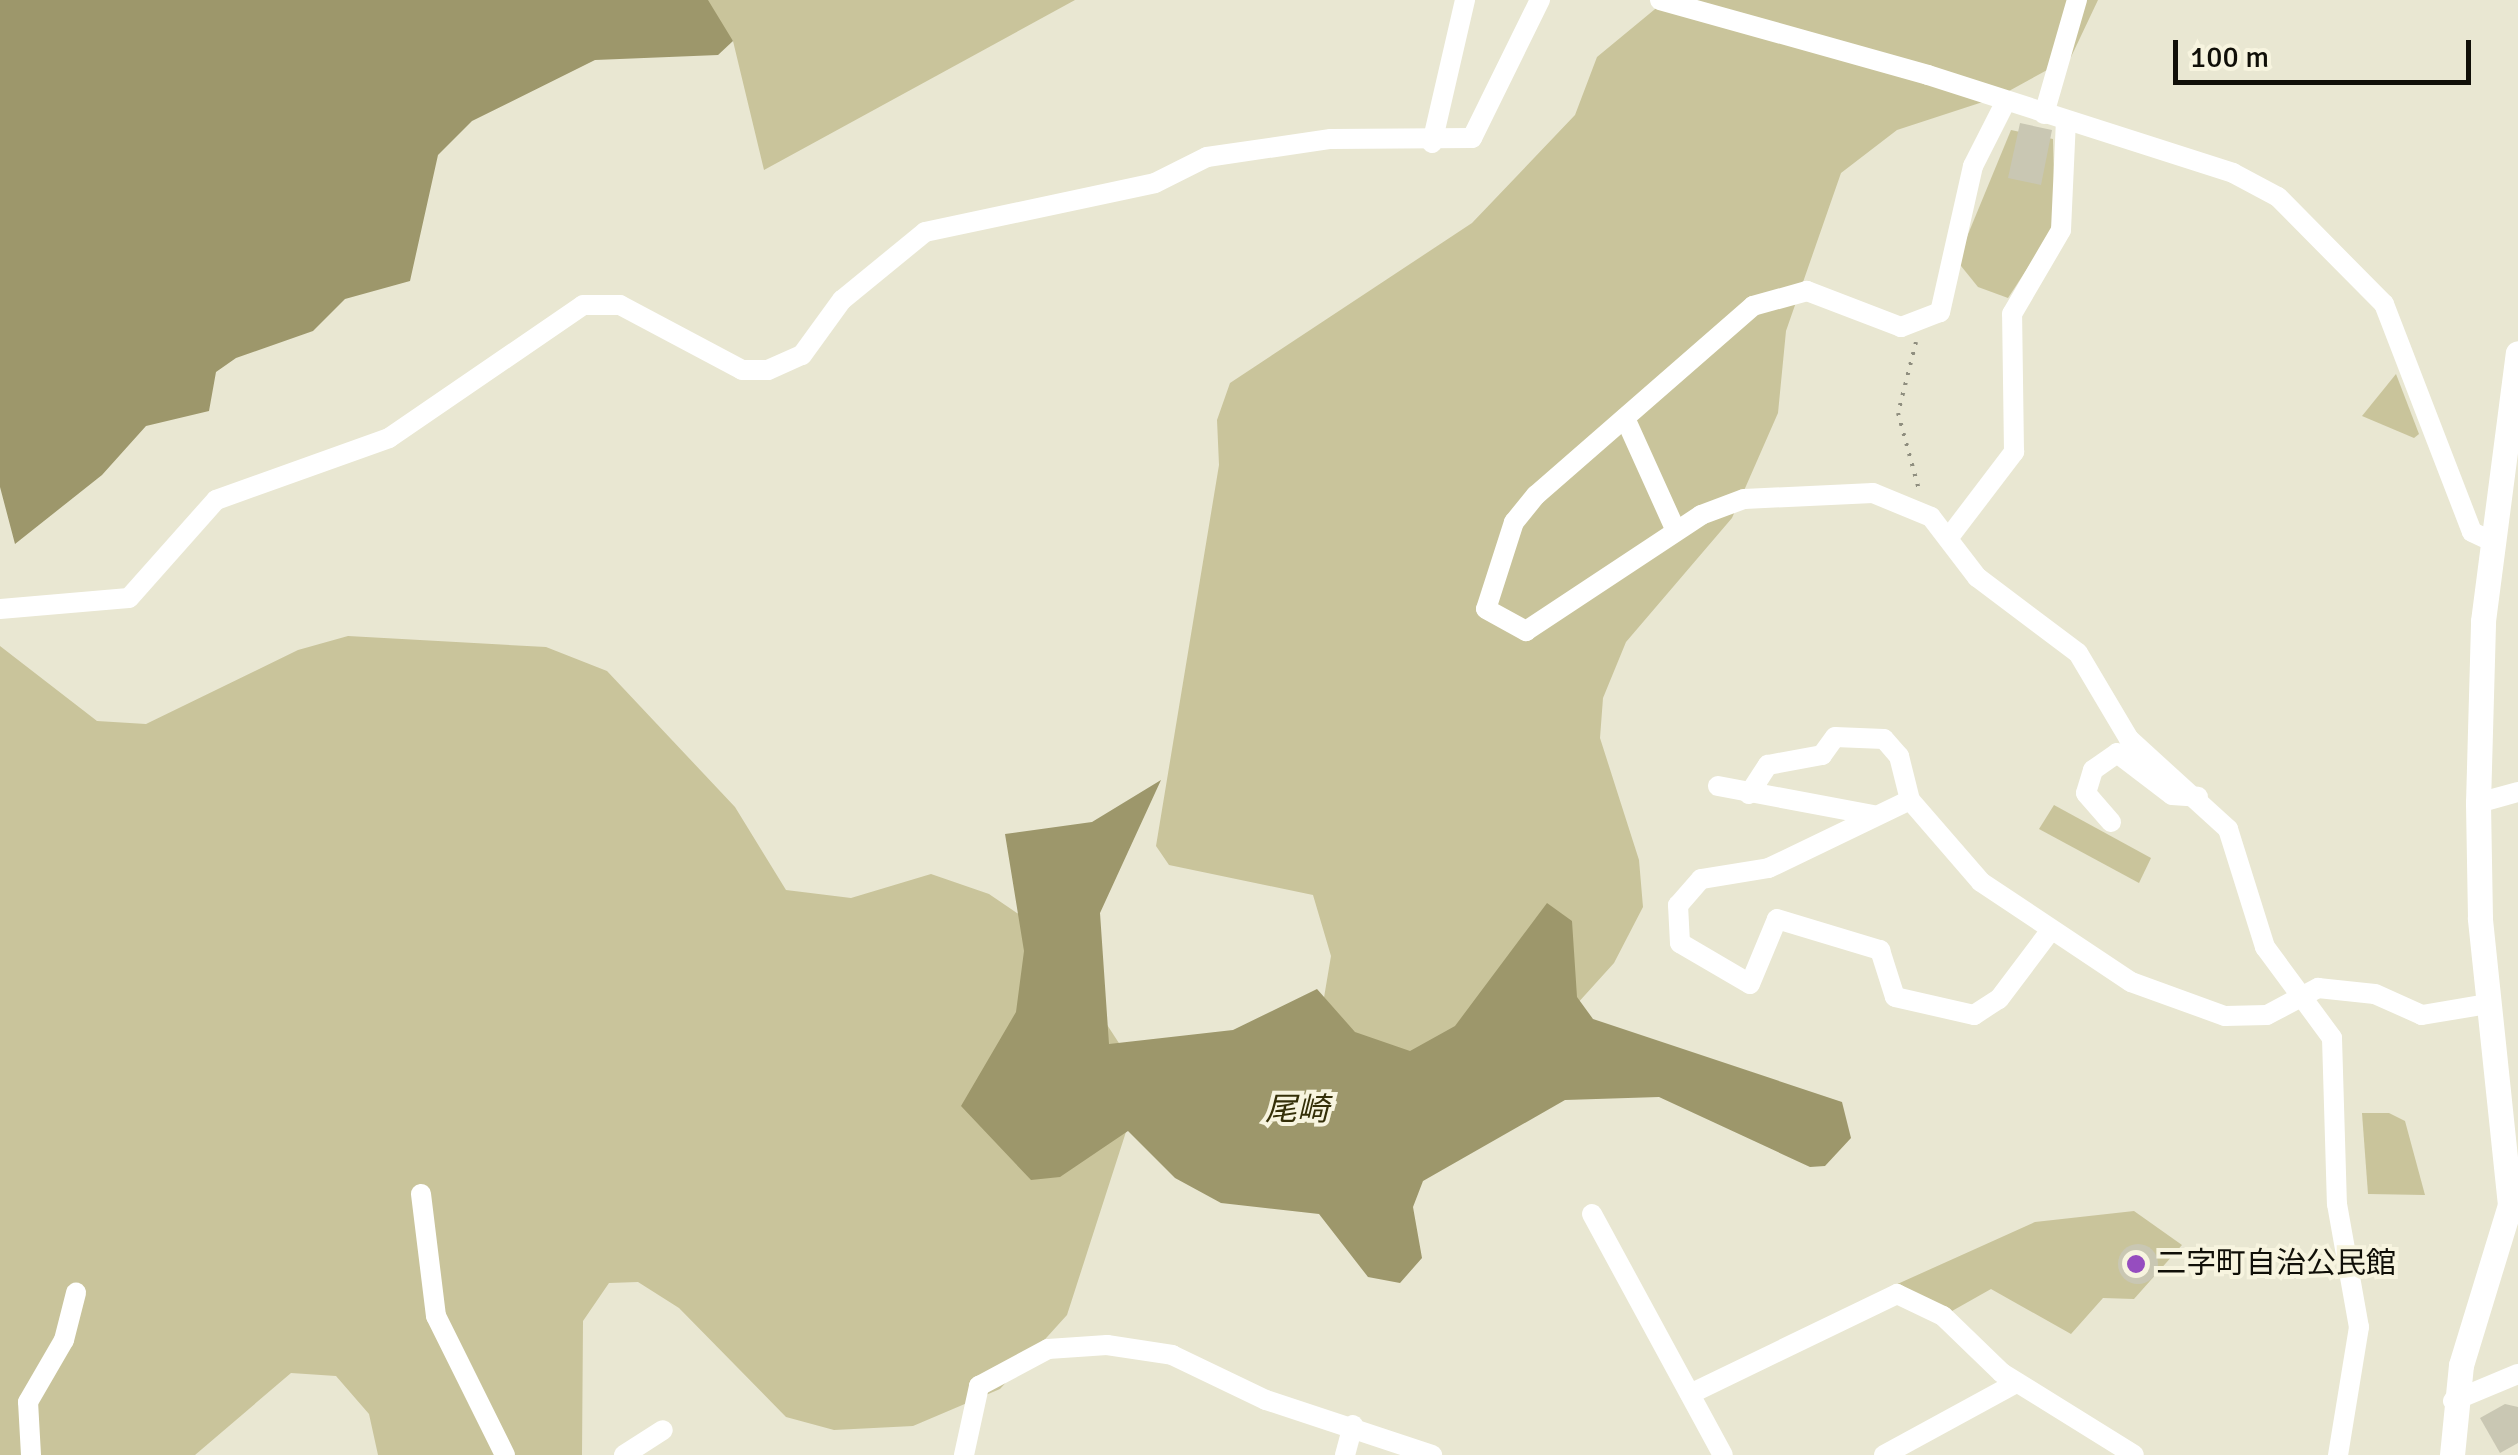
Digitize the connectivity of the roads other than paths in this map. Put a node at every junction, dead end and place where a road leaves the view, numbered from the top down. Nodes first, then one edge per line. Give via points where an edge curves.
1 (1466, 0) edge
2 (1540, 0) edge
3 (1660, 0) edge
4 (2077, 0) edge
5 (2006, 101) junction
6 (2044, 114) junction
7 (2066, 121) junction
8 (1432, 143) junction
9 (2518, 352) edge
10 (1624, 418) junction
11 (1676, 532) junction
12 (1950, 536) junction
13 (2491, 541) junction
14 (0, 609) edge
15 (1718, 786) dead end
16 (2518, 792) edge
17 (1748, 794) junction
18 (2198, 797) junction
19 (1910, 800) junction
20 (2478, 803) junction
21 (1873, 815) junction
22 (2111, 822) dead end
23 (2048, 934) junction
24 (2301, 994) junction
25 (2488, 1004) junction
26 (421, 1194) dead end
27 (1592, 1214) dead end
28 (76, 1293) dead end
29 (2518, 1374) edge
30 (2016, 1383) junction
31 (1690, 1394) junction
32 (2454, 1401) junction
33 (1352, 1425) junction
34 (663, 1430) dead end
35 (30, 1455) edge
36 (505, 1455) edge
37 (624, 1455) edge
38 (964, 1455) edge
39 (1345, 1455) edge
40 (1432, 1455) edge
41 (1723, 1455) edge
42 (1884, 1455) edge
43 (2134, 1455) edge
44 (2338, 1455) edge
45 (2452, 1455) edge

1 - 8 street
2 - 8 street via 1472,138
3 - 5 street
4 - 6 street
5 - 6 street
5 - 10 street via 1973,166 1940,312 1914,327 1820,292 1768,298
6 - 7 street
7 - 12 street via 2061,230 2012,314 2014,452
7 - 13 street via 2233,173 2278,197 2370,283 2472,532
8 - 14 street via 1331,140 1207,157 1155,183 925,232 842,300 802,354 768,370 742,370 620,306 583,305 389,438 216,500 129,598
9 - 13 street
10 - 11 street
10 - 11 street via 1514,522 1486,609 1526,631
11 - 12 street via 1744,499 1873,493 1920,511
12 - 18 street via 2000,598 2078,653 2129,739
13 - 20 street
15 - 17 street
16 - 20 street
17 - 19 street via 1768,765 1822,755 1844,734 1894,746
17 - 21 street
18 - 22 street via 2172,795 2117,753 2093,770 2086,792
18 - 24 street via 2228,828 2246,909
19 - 21 street
19 - 23 street via 1980,882
20 - 25 street
21 - 23 street via 1862,828 1805,843 1769,868 1701,879 1678,905 1680,942 1750,984 1777,919 1880,950 1895,997 1974,1015 2000,999
23 - 24 street via 2131,982 2225,1016 2267,1015
24 - 25 street via 2341,987 2422,1015
24 - 44 street via 2332,1038 2337,1204 2359,1327
25 - 32 street via 2510,1205
26 - 36 street via 436,1316
27 - 31 street
28 - 35 street via 64,1340 28,1402
29 - 32 street
30 - 31 street via 1943,1316 1882,1294
30 - 42 street
30 - 43 street
31 - 41 street
32 - 45 street
33 - 38 street via 1266,1400 1172,1354 1070,1347 979,1386
33 - 39 street
33 - 40 street
34 - 37 street

